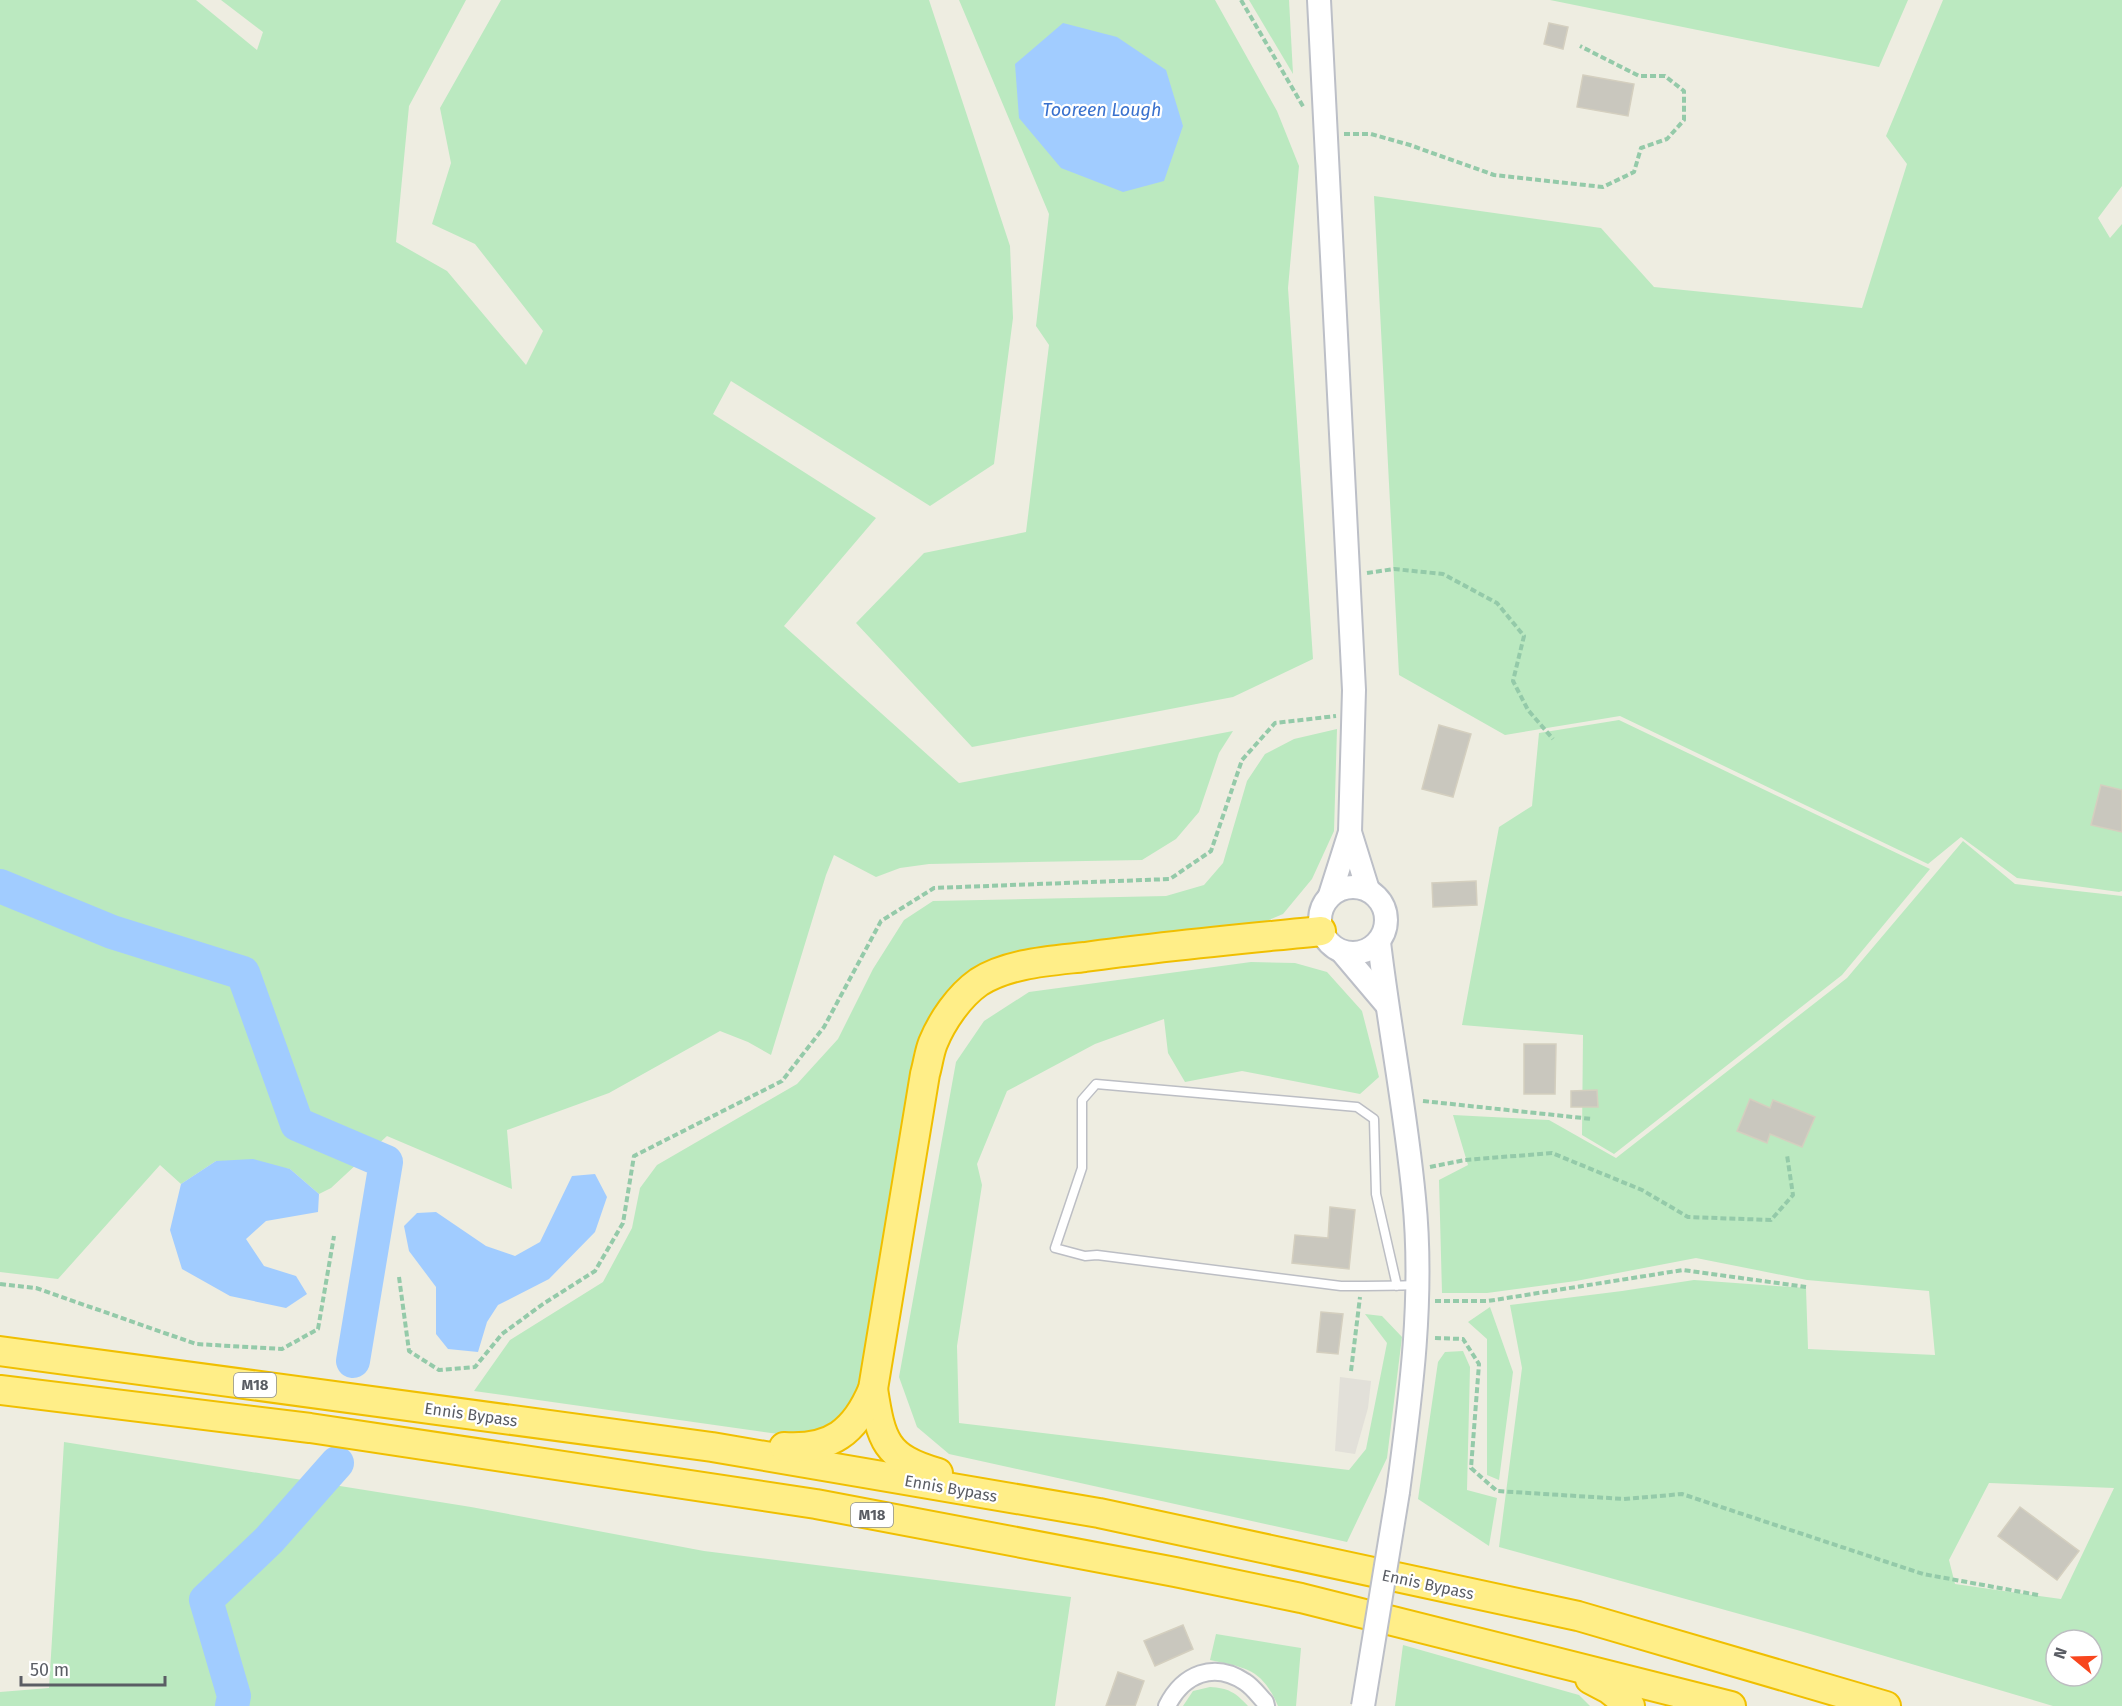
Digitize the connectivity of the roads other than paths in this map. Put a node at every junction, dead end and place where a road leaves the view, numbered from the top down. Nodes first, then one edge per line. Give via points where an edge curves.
1 (1319, 0) edge
2 (1350, 832) junction
3 (1368, 890) junction
4 (1330, 895) junction
5 (1321, 931) junction
6 (1379, 942) junction
7 (1342, 952) junction
8 (1386, 1004) junction
9 (1411, 1291) junction
10 (0, 1351) edge
11 (873, 1389) junction
12 (0, 1390) edge
13 (712, 1447) junction
14 (1098, 1513) junction
15 (1550, 1660) junction
16 (1167, 1706) edge
17 (1266, 1706) edge
18 (1363, 1706) edge
19 (1630, 1706) edge
20 (1731, 1706) edge
21 (1886, 1706) edge

1 - 2 main road via 1354,690
2 - 3 main road
2 - 4 main road
3 - 4 main road via 1355,886
3 - 6 main road via 1379,898 1386,912 1386,928
4 - 5 main road via 1322,907
5 - 7 main road via 1329,944
5 - 11 highway via 1117,952 1006,969 963,996 933,1043 925,1074
6 - 7 main road via 1355,954
6 - 8 main road
7 - 8 main road
8 - 9 main road via 1414,1199
9 - 9 lane via 1084,1256 1055,1248 1082,1168 1082,1100 1096,1084 1357,1107 1374,1119 1376,1194
9 - 18 main road, bridge via 1415,1337 1412,1393
10 - 13 highway, Ennis Bypass / M18
11 - 13 highway via 865,1408 842,1435 824,1445
11 - 14 highway via 882,1435 894,1452 913,1466
12 - 15 highway, M18 via 310,1428 816,1504 1301,1598
13 - 14 highway, Ennis Bypass / M18
14 - 21 highway, Ennis Bypass / M18 via 1578,1616
15 - 19 highway via 1609,1689
15 - 20 highway, M18
16 - 17 street via 1183,1685 1196,1675 1213,1670 1246,1682

